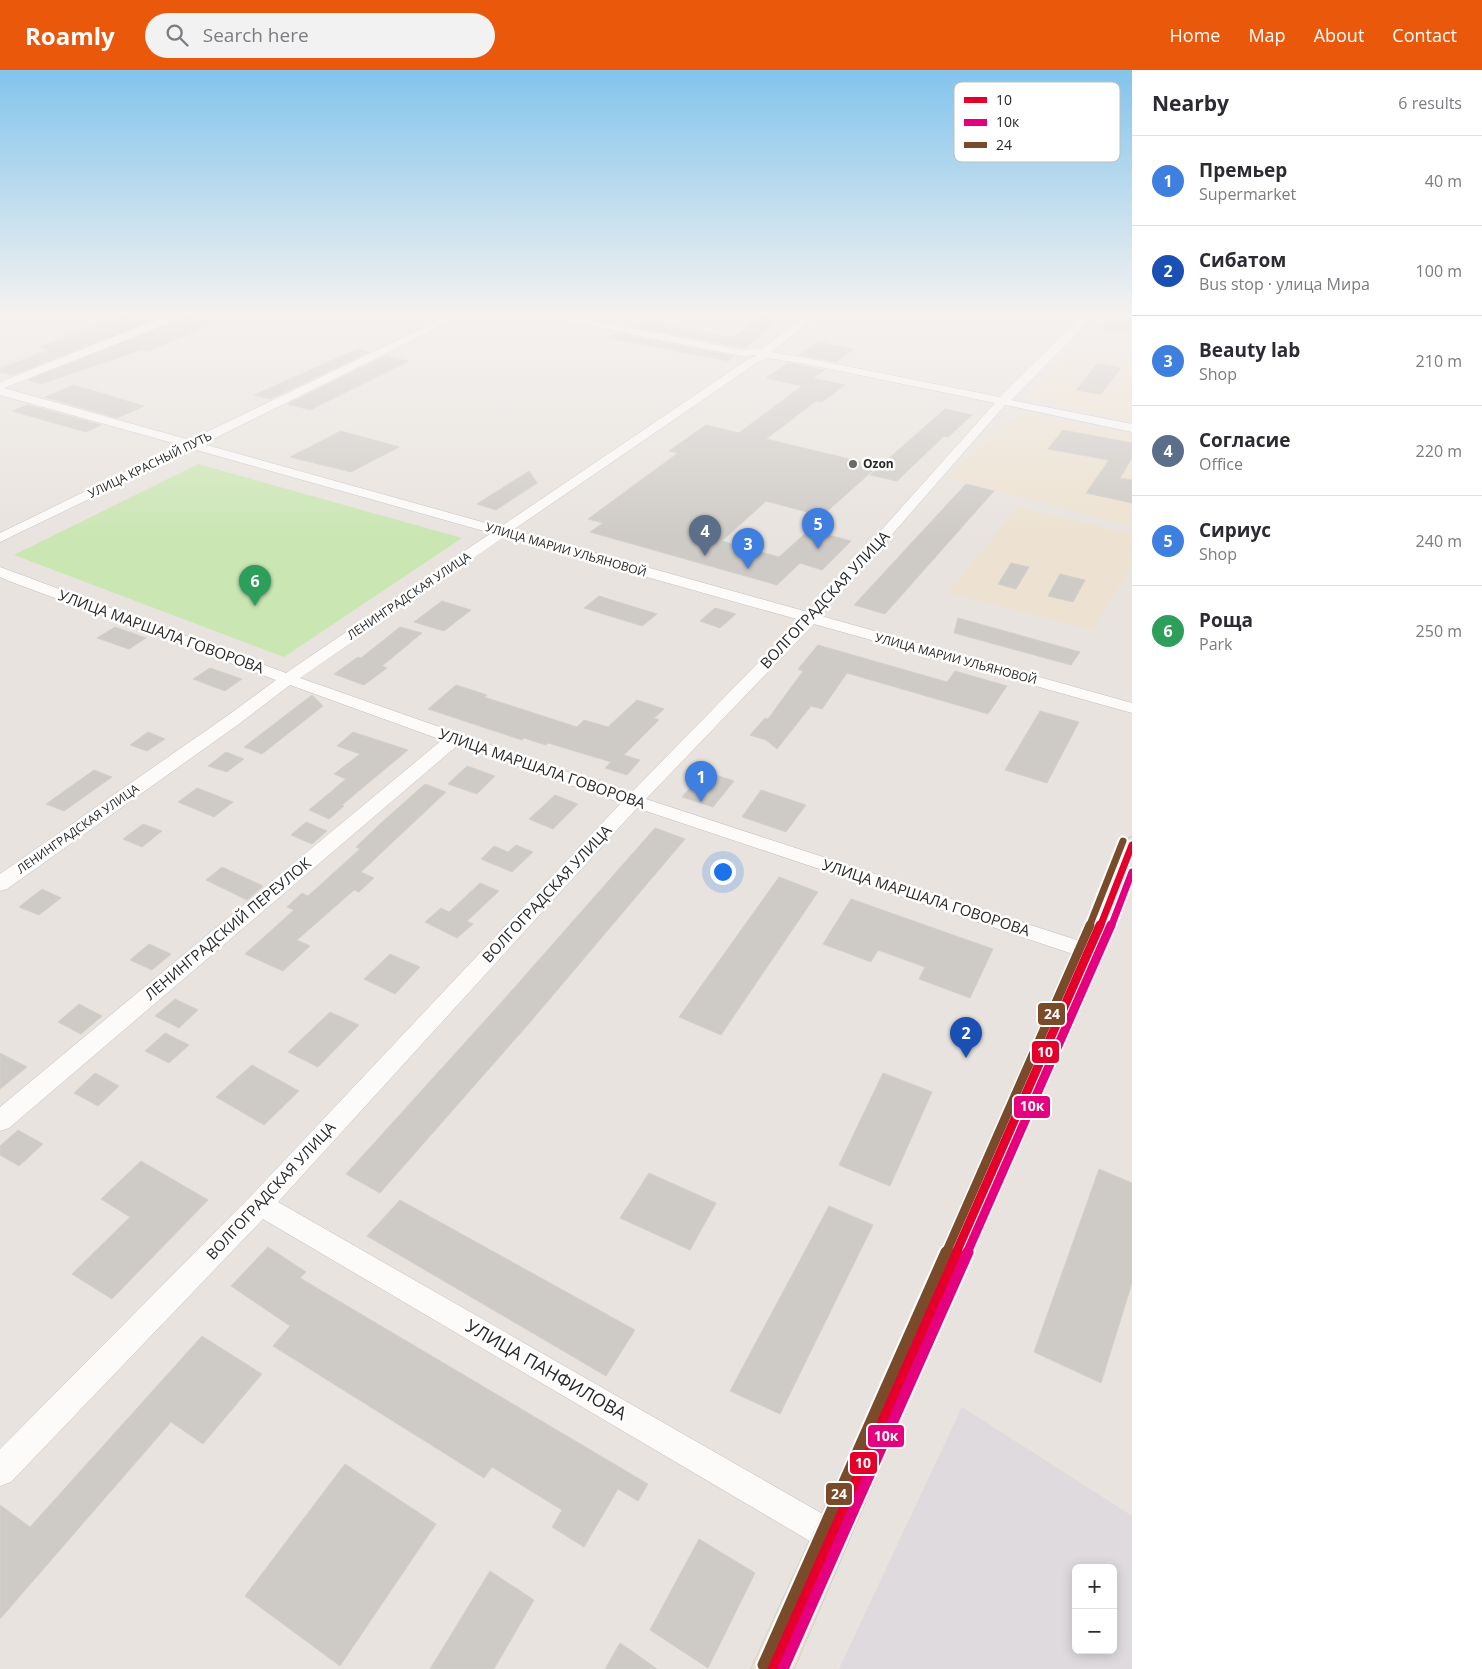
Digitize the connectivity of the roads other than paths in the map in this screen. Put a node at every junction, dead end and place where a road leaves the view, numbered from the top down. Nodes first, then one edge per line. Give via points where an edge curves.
1 (310, 388) edge
2 (709, 388) edge
3 (934, 388) edge
4 (1017, 388) edge
5 (0, 391) edge
6 (1003, 402) junction
7 (1132, 428) edge
8 (193, 445) junction
9 (504, 532) junction
10 (0, 538) edge
11 (0, 571) edge
12 (810, 619) junction
13 (288, 679) junction
14 (1132, 708) edge
15 (455, 738) junction
16 (633, 801) junction
17 (1132, 846) edge
18 (0, 884) edge
19 (1090, 952) junction
20 (0, 1121) edge
21 (260, 1204) junction
22 (0, 1471) edge
23 (831, 1536) junction
24 (772, 1669) edge

1 - 8 street, УЛИЦА КРАСНЫЙ ПУТЬ
2 - 9 street, ЛЕНИНГРАДСКАЯ УЛИЦА
3 - 6 street
4 - 6 street, ВОЛГОГРАДСКАЯ УЛИЦА
5 - 8 street, УЛИЦА МАРИИ УЛЬЯНОВОЙ
6 - 7 street
6 - 12 street, ВОЛГОГРАДСКАЯ УЛИЦА
8 - 9 street, УЛИЦА МАРИИ УЛЬЯНОВОЙ
8 - 10 street, УЛИЦА КРАСНЫЙ ПУТЬ
9 - 12 street, УЛИЦА МАРИИ УЛЬЯНОВОЙ
9 - 13 street, ЛЕНИНГРАДСКАЯ УЛИЦА
11 - 13 street, УЛИЦА МАРШАЛА ГОВОРОВА
12 - 14 street, УЛИЦА МАРИИ УЛЬЯНОВОЙ
12 - 16 street, ВОЛГОГРАДСКАЯ УЛИЦА
13 - 15 street, УЛИЦА МАРШАЛА ГОВОРОВА
13 - 18 street, ЛЕНИНГРАДСКАЯ УЛИЦА
15 - 16 street, УЛИЦА МАРШАЛА ГОВОРОВА
15 - 20 street, ЛЕНИНГРАДСКИЙ ПЕРЕУЛОК
16 - 19 street, УЛИЦА МАРШАЛА ГОВОРОВА
16 - 21 street, ВОЛГОГРАДСКАЯ УЛИЦА
17 - 19 main road
19 - 23 main road
21 - 22 street, ВОЛГОГРАДСКАЯ УЛИЦА
21 - 23 street, УЛИЦА ПАНФИЛОВА
23 - 24 main road

